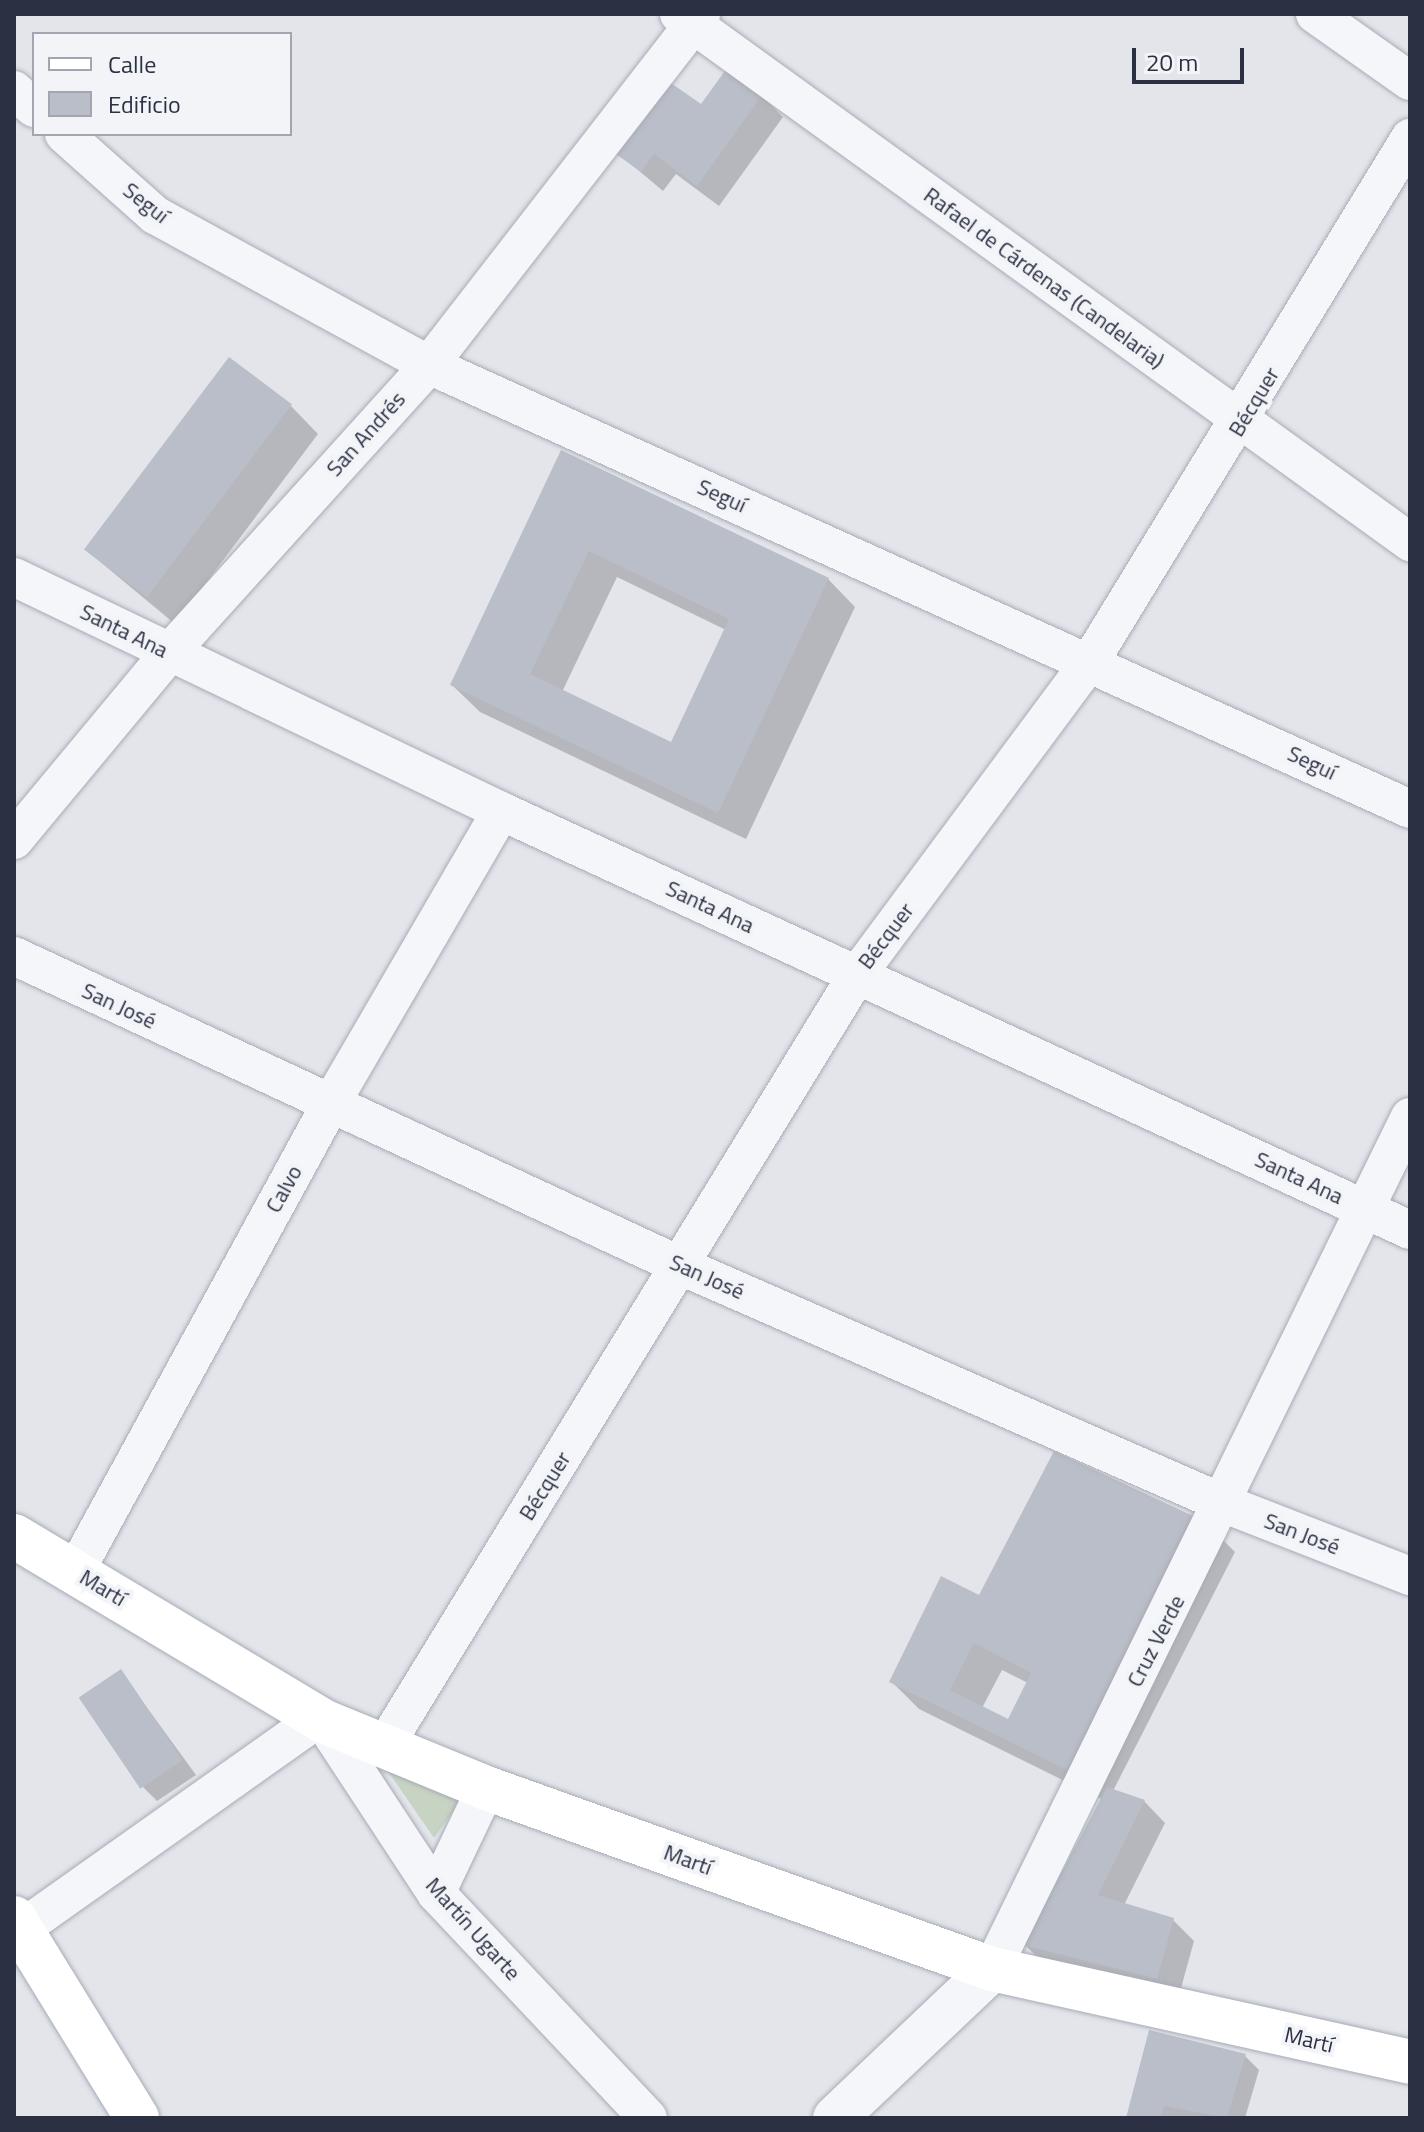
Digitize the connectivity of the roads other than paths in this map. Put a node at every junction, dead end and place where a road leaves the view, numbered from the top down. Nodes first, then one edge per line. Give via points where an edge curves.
1 (1315, 14) edge
2 (691, 17) edge
3 (1410, 81) edge
4 (14, 90) edge
5 (32, 106) edge
6 (66, 136) edge
7 (1410, 138) edge
8 (429, 365) junction
9 (1243, 421) junction
10 (1410, 542) edge
11 (14, 577) edge
12 (169, 653) junction
13 (1091, 660) junction
14 (1410, 809) edge
15 (501, 811) junction
16 (14, 840) edge
17 (14, 956) edge
18 (857, 975) junction
19 (330, 1105) junction
20 (1410, 1117) edge
21 (1363, 1207) junction
22 (1410, 1230) edge
23 (681, 1266) junction
24 (1225, 1504) junction
25 (14, 1536) edge
26 (75, 1572) junction
27 (1410, 1576) edge
28 (321, 1720) junction
29 (384, 1747) junction
30 (486, 1788) junction
31 (436, 1893) junction
32 (18, 1923) edge
33 (992, 1969) junction
34 (1410, 2062) edge
35 (137, 2118) edge
36 (648, 2118) edge
37 (835, 2118) edge

1 - 3 street
2 - 8 street, San Andrés
2 - 9 street, Rafael de Cárdenas (Candelaria)
4 - 5 street
6 - 8 street, Seguí via 155,215
7 - 9 street, Bécquer
8 - 12 street, San Andrés
8 - 13 street, Seguí
9 - 10 street, Rafael de Cárdenas (Candelaria)
9 - 13 street, Bécquer
11 - 12 street, Santa Ana
12 - 15 street, Santa Ana
12 - 16 street, San Andrés
13 - 14 street, Seguí
13 - 18 street, Bécquer
15 - 18 street, Santa Ana
15 - 19 street, Calvo
17 - 19 street, San José
18 - 21 street, Santa Ana
18 - 23 street, Bécquer
19 - 23 street, San José
19 - 26 street, Calvo
20 - 21 street, Cruz Verde
21 - 22 street, Santa Ana
21 - 24 street, Cruz Verde
23 - 24 street, San José
23 - 29 street, Bécquer
24 - 27 street, San José
24 - 33 street, Cruz Verde
25 - 26 main road, Martí
26 - 28 main road, Martí
28 - 29 main road, Martí
28 - 31 street, Martín Ugarte
28 - 32 street
29 - 30 main road, Martí
30 - 31 street
30 - 33 main road, Martí
31 - 36 street, Martín Ugarte
32 - 35 main road
33 - 34 main road, Martí
33 - 37 street, Cruz Verde

